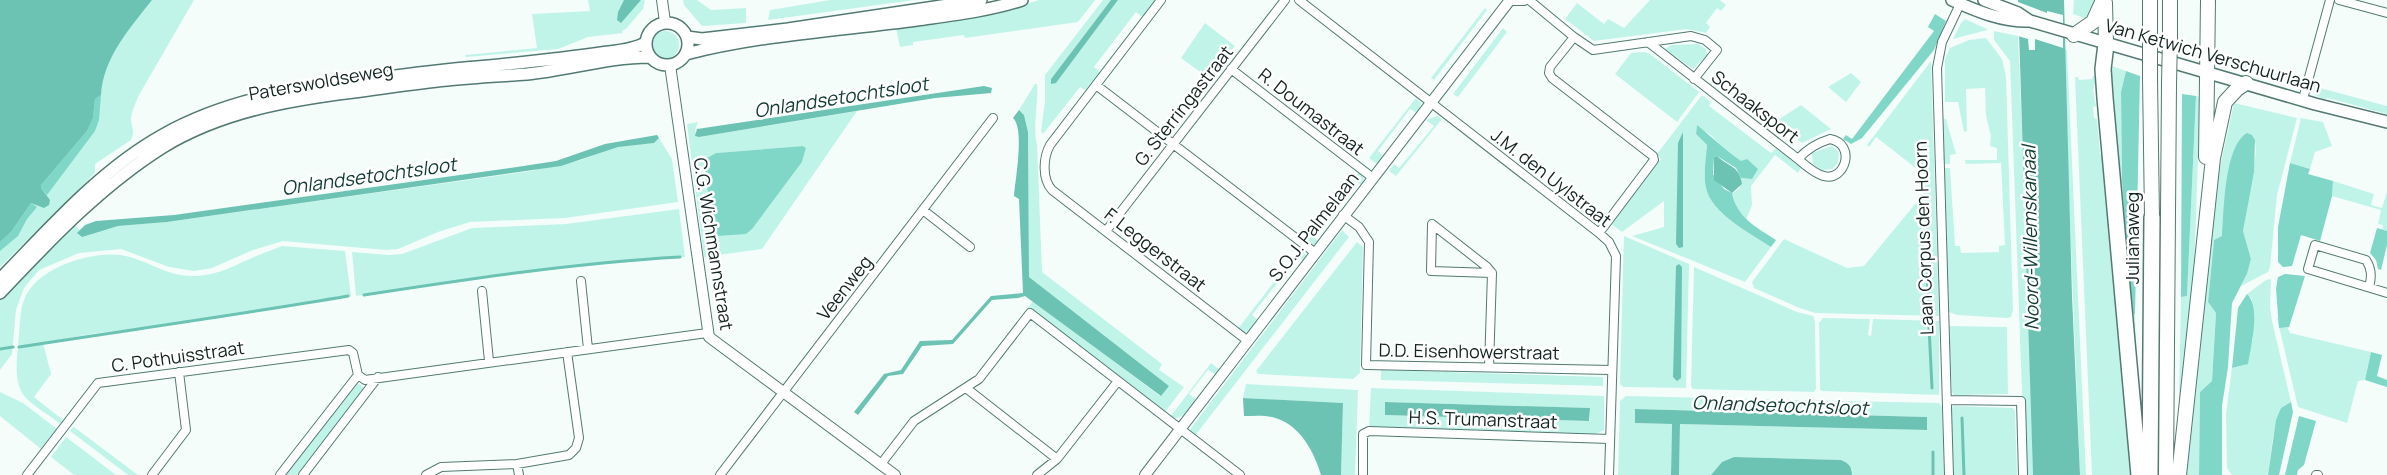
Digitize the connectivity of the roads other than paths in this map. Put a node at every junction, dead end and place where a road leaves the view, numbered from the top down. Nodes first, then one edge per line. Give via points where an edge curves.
1 (662, 0) edge
2 (982, 0) edge
3 (1022, 0) edge
4 (1161, 0) edge
5 (1285, 0) edge
6 (1299, 0) edge
7 (1511, 0) edge
8 (1524, 0) edge
9 (1529, 0) edge
10 (1984, 0) edge
11 (2104, 0) edge
12 (2150, 0) edge
13 (2170, 0) edge
14 (2208, 0) edge
15 (2330, 0) edge
16 (2339, 0) edge
17 (1958, 1) edge
18 (2387, 13) edge
19 (2018, 17) junction
20 (2030, 21) joint
21 (665, 22) junction
22 (2068, 33) junction
23 (687, 37) junction
24 (1574, 37) junction
25 (1648, 42) junction
26 (645, 43) junction
27 (2106, 44) junction
28 (686, 54) junction
29 (650, 56) junction
30 (670, 65) junction
31 (1231, 69) junction
32 (2208, 72) junction
33 (1694, 79) junction
34 (2246, 83) junction
35 (1096, 85) junction
36 (2303, 99) junction
37 (1431, 103) junction
38 (993, 118) dead end
39 (2387, 122) edge
40 (1173, 144) junction
41 (1798, 160) junction
42 (1373, 178) junction
43 (2207, 205) junction
44 (923, 210) junction
45 (1343, 215) junction
46 (2152, 217) joint
47 (1106, 231) junction
48 (1599, 234) junction
49 (970, 247) dead end
50 (1314, 252) junction
51 (1492, 273) junction
52 (0, 278) edge
53 (581, 281) dead end
54 (2369, 287) junction
55 (482, 291) dead end
56 (0, 293) edge
57 (2387, 293) edge
58 (707, 333) junction
59 (1248, 341) junction
60 (588, 349) junction
61 (567, 352) junction
62 (489, 361) junction
63 (1489, 367) junction
64 (1612, 370) junction
65 (179, 372) junction
66 (358, 375) junction
67 (378, 377) junction
68 (1118, 381) junction
69 (966, 388) junction
70 (783, 393) junction
71 (1946, 400) junction
72 (1180, 429) junction
73 (1610, 439) junction
74 (1057, 459) junction
75 (517, 464) junction
76 (881, 464) junction
77 (28, 475) edge
78 (152, 475) edge
79 (280, 475) edge
80 (303, 475) edge
81 (426, 475) edge
82 (519, 475) edge
83 (720, 475) edge
84 (895, 475) edge
85 (1037, 475) edge
86 (1145, 475) edge
87 (1240, 475) edge
88 (1363, 475) edge
89 (1609, 475) edge
90 (1949, 475) edge
91 (2023, 475) edge
92 (2139, 475) edge
93 (2150, 475) edge
94 (2166, 475) edge
95 (2179, 475) edge

1 - 21 street
2 - 23 main road via 702,39
3 - 28 main road via 969,13 732,44
4 - 35 street
5 - 31 street, G. Sterringastraat
6 - 37 street, J.M. den Uylstraat
7 - 8 street
7 - 37 street, S.O.J. Palmelaan
9 - 24 street, Schaaksport
10 - 19 main road, Laan Corpus den Hoorn
11 - 22 highway via 2093,22
11 - 27 highway
12 - 46 highway, Julianaweg, bridge
13 - 94 highway, Julianaweg, bridge
14 - 32 highway
15 - 36 street
16 - 18 street
17 - 19 main road, Laan Corpus den Hoorn
17 - 71 street, Laan Corpus den Hoorn via 1936,68
19 - 20 main road, Laan Corpus den Hoorn
20 - 22 main road, Van Ketwich Verschuurlaan
21 - 23 main road via 680,26
21 - 26 main road via 650,30
22 - 27 main road, Van Ketwich Verschuurlaan
23 - 28 main road
24 - 25 street, Schaaksport via 1593,50
24 - 48 street via 1550,68 1552,78 1654,160
25 - 33 street, Schaaksport
25 - 33 street, Schaaksport via 1691,36 1710,43 1717,50
26 - 29 main road
26 - 52 main road, Paterswoldseweg via 572,57 303,88 251,99 200,116 160,137 99,181
27 - 32 main road, Van Ketwich Verschuurlaan
27 - 92 highway via 2103,69 2105,98
28 - 30 main road
29 - 30 main road via 657,63
29 - 56 main road, Paterswoldseweg via 527,74 313,97 239,114 182,138 130,170 98,196
30 - 58 street, C.G. Wichmannstraat
31 - 40 street, G. Sterringastraat
31 - 42 street, R. Doumastraat
32 - 34 main road, Van Ketwich Verschuurlaan
32 - 43 highway
33 - 41 street, Schaaksport
34 - 36 main road, Van Ketwich Verschuurlaan
34 - 43 highway via 2225,102 2218,127
35 - 40 street
35 - 47 street, F. Leggerstraat via 1046,151 1046,182
36 - 39 main road, Van Ketwich Verschuurlaan
37 - 42 street, S.O.J. Palmelaan
37 - 48 street, J.M. den Uylstraat
38 - 44 street, Veenweg
40 - 47 street, G. Sterringastraat
40 - 50 street
41 - 41 street, Schaaksport via 1811,147 1830,139 1839,143 1847,157 1838,172 1827,177
42 - 45 street, S.O.J. Palmelaan
43 - 95 highway
44 - 49 street
44 - 70 street, Veenweg
45 - 50 street, S.O.J. Palmelaan
45 - 63 street, D.D. Eisenhowerstraat via 1361,230 1369,242 1366,364
46 - 93 highway, Julianaweg
47 - 59 street, F. Leggerstraat
48 - 64 street, J.M. den Uylstraat via 1609,242 1616,256
50 - 59 street, S.O.J. Palmelaan
51 - 51 street via 1487,267 1432,224 1431,271
51 - 63 street
53 - 60 street
54 - 54 street via 2372,278 2366,260 2315,245 2308,269
54 - 57 street
55 - 62 street
58 - 60 street
58 - 70 street, C.G. Wichmannstraat via 713,343
59 - 72 street, S.O.J. Palmelaan
60 - 61 street
61 - 62 street
61 - 75 street via 580,438 576,448 569,455
62 - 67 street
63 - 64 street, D.D. Eisenhowerstraat
64 - 73 street, J.M. den Uylstraat
65 - 66 street, C. Pothuisstraat via 349,350 353,353
65 - 77 street, C. Pothuisstraat via 98,383
65 - 78 street via 186,430
66 - 67 street via 365,380
66 - 79 street
67 - 80 street
68 - 69 street via 1030,313 979,379
68 - 72 street
68 - 74 street
69 - 74 street
69 - 76 street via 914,420
70 - 76 street, C.G. Wichmannstraat
70 - 83 street, Veenweg
71 - 90 street, Laan Corpus den Hoorn
71 - 91 street via 2021,401
72 - 86 street, S.O.J. Palmelaan
72 - 87 street
73 - 88 street, H.S. Trumanstraat via 1369,431 1363,434
73 - 89 street, J.M. den Uylstraat
74 - 85 street
75 - 81 street via 441,467
75 - 82 street
76 - 84 street, C.G. Wichmannstraat

